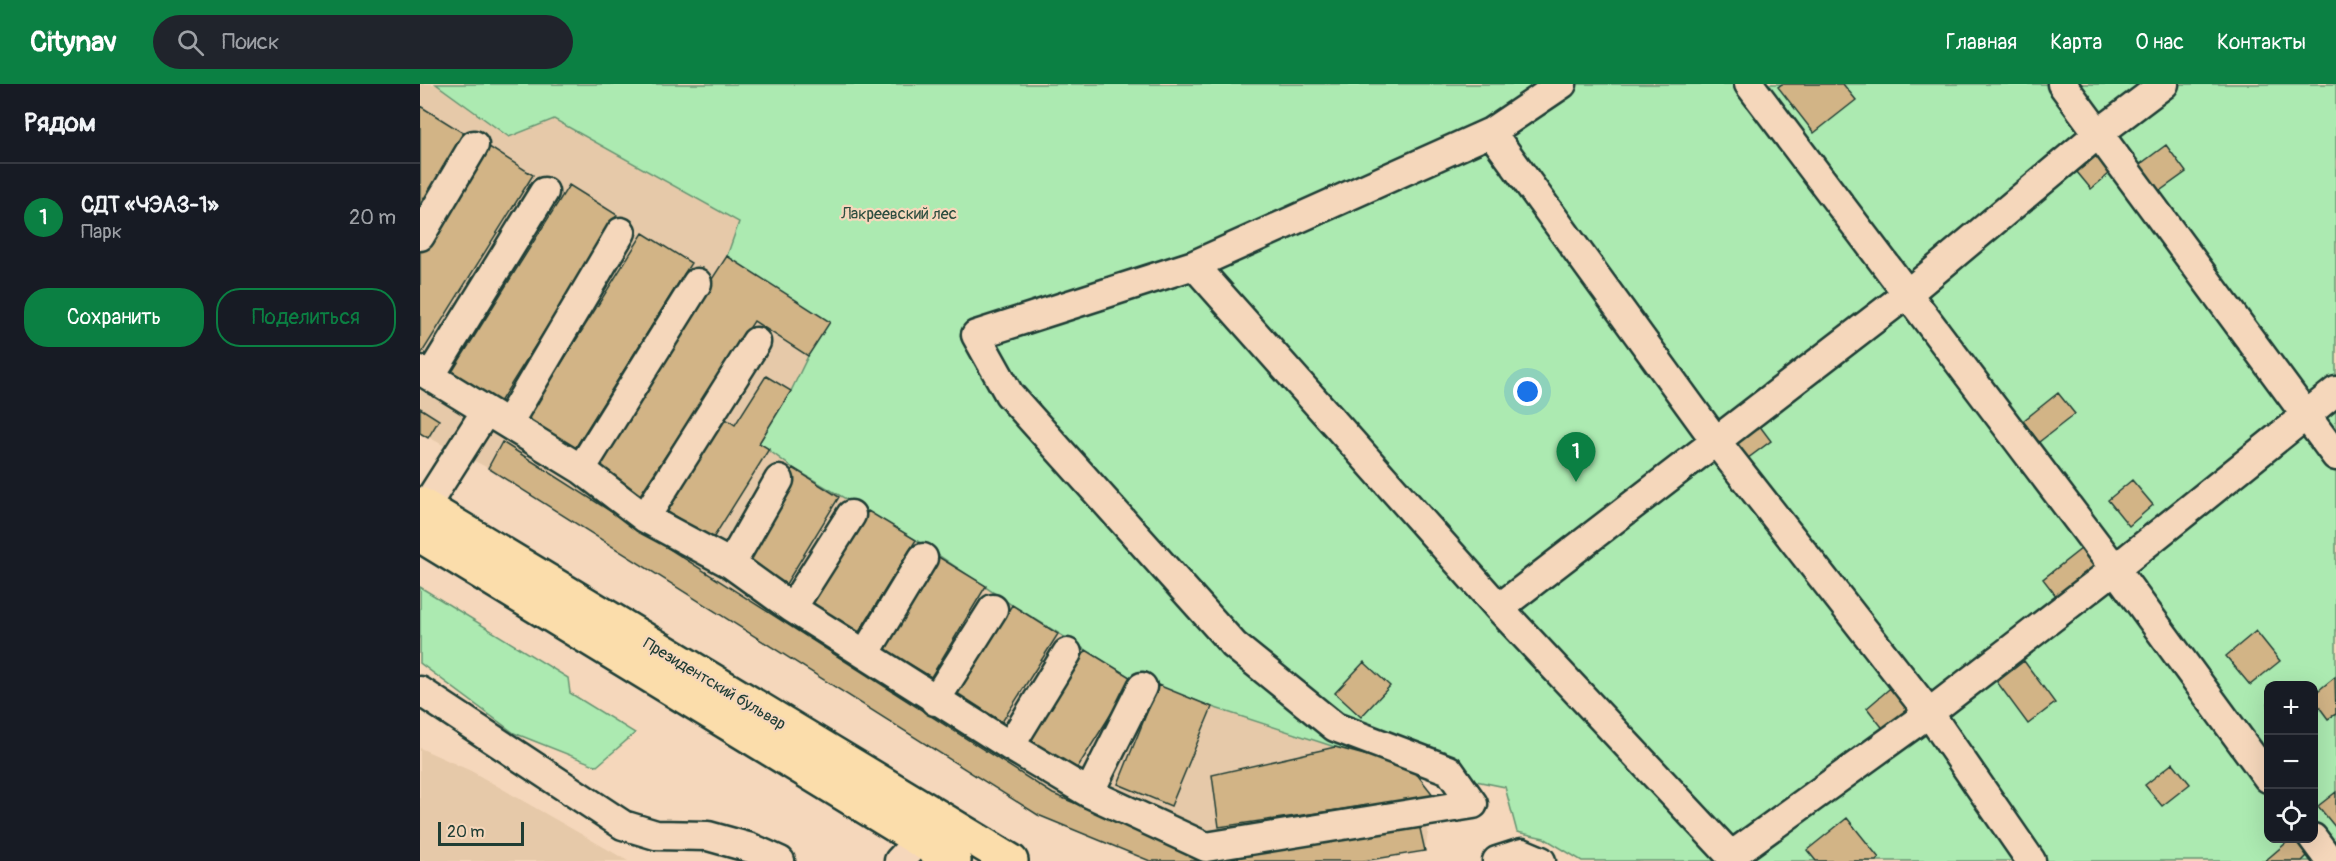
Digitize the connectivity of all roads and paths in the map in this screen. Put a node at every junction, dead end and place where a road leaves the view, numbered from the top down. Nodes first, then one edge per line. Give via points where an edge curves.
1 (1562, 84) edge
2 (1749, 84) edge
3 (2062, 84) edge
4 (2164, 84) edge
5 (1491, 132) junction
6 (2099, 133) junction
7 (474, 145) dead end
8 (544, 192) dead end
9 (621, 232) dead end
10 (420, 236) edge
11 (1194, 265) junction
12 (697, 282) dead end
13 (1907, 294) junction
14 (756, 342) dead end
15 (426, 373) edge
16 (2336, 391) edge
17 (2305, 416) junction
18 (497, 417) junction
19 (1715, 440) junction
20 (2336, 456) edge
21 (581, 469) junction
22 (779, 480) dead end
23 (422, 515) edge
24 (851, 515) dead end
25 (645, 518) junction
26 (923, 558) dead end
27 (731, 564) junction
28 (2115, 569) junction
29 (792, 608) junction
30 (1498, 608) junction
31 (993, 609) dead end
32 (1066, 653) dead end
33 (865, 654) junction
34 (1142, 687) dead end
35 (420, 691) edge
36 (935, 701) junction
37 (1929, 713) junction
38 (1010, 746) junction
39 (2264, 773) edge
40 (1089, 793) junction
41 (2317, 843) edge
42 (909, 850) edge
43 (780, 861) edge
44 (954, 861) edge
45 (1011, 861) edge
46 (1497, 861) edge
47 (1541, 861) edge
48 (2031, 861) edge
49 (2330, 861) edge

1 - 5 lane
2 - 13 lane
3 - 6 lane
4 - 6 lane
5 - 11 lane
5 - 19 lane
6 - 13 lane
6 - 17 lane
7 - 10 lane
8 - 15 lane
9 - 18 lane
11 - 30 lane
11 - 40 lane via 976,335 1009,394 1234,645 1335,727 1449,770 1473,804 1206,847
12 - 21 lane
13 - 19 lane
13 - 28 lane
14 - 25 lane
15 - 18 lane
16 - 17 lane
17 - 20 lane
17 - 28 lane
18 - 21 lane
18 - 23 lane
19 - 30 lane
19 - 37 lane
21 - 25 lane
22 - 27 lane
23 - 42 main road, Президентский бульвар
23 - 45 main road, Президентский бульвар
24 - 29 lane
25 - 27 lane
26 - 33 lane
27 - 29 lane
28 - 37 lane
28 - 39 lane
29 - 33 lane
30 - 37 lane via 1731,856
31 - 36 lane
32 - 38 lane
33 - 36 lane
34 - 40 lane
35 - 43 lane via 623,825 656,835 708,836
36 - 38 lane
37 - 48 lane
38 - 40 lane
41 - 49 lane
42 - 44 main road, Президентский бульвар
46 - 47 lane via 1522,853

